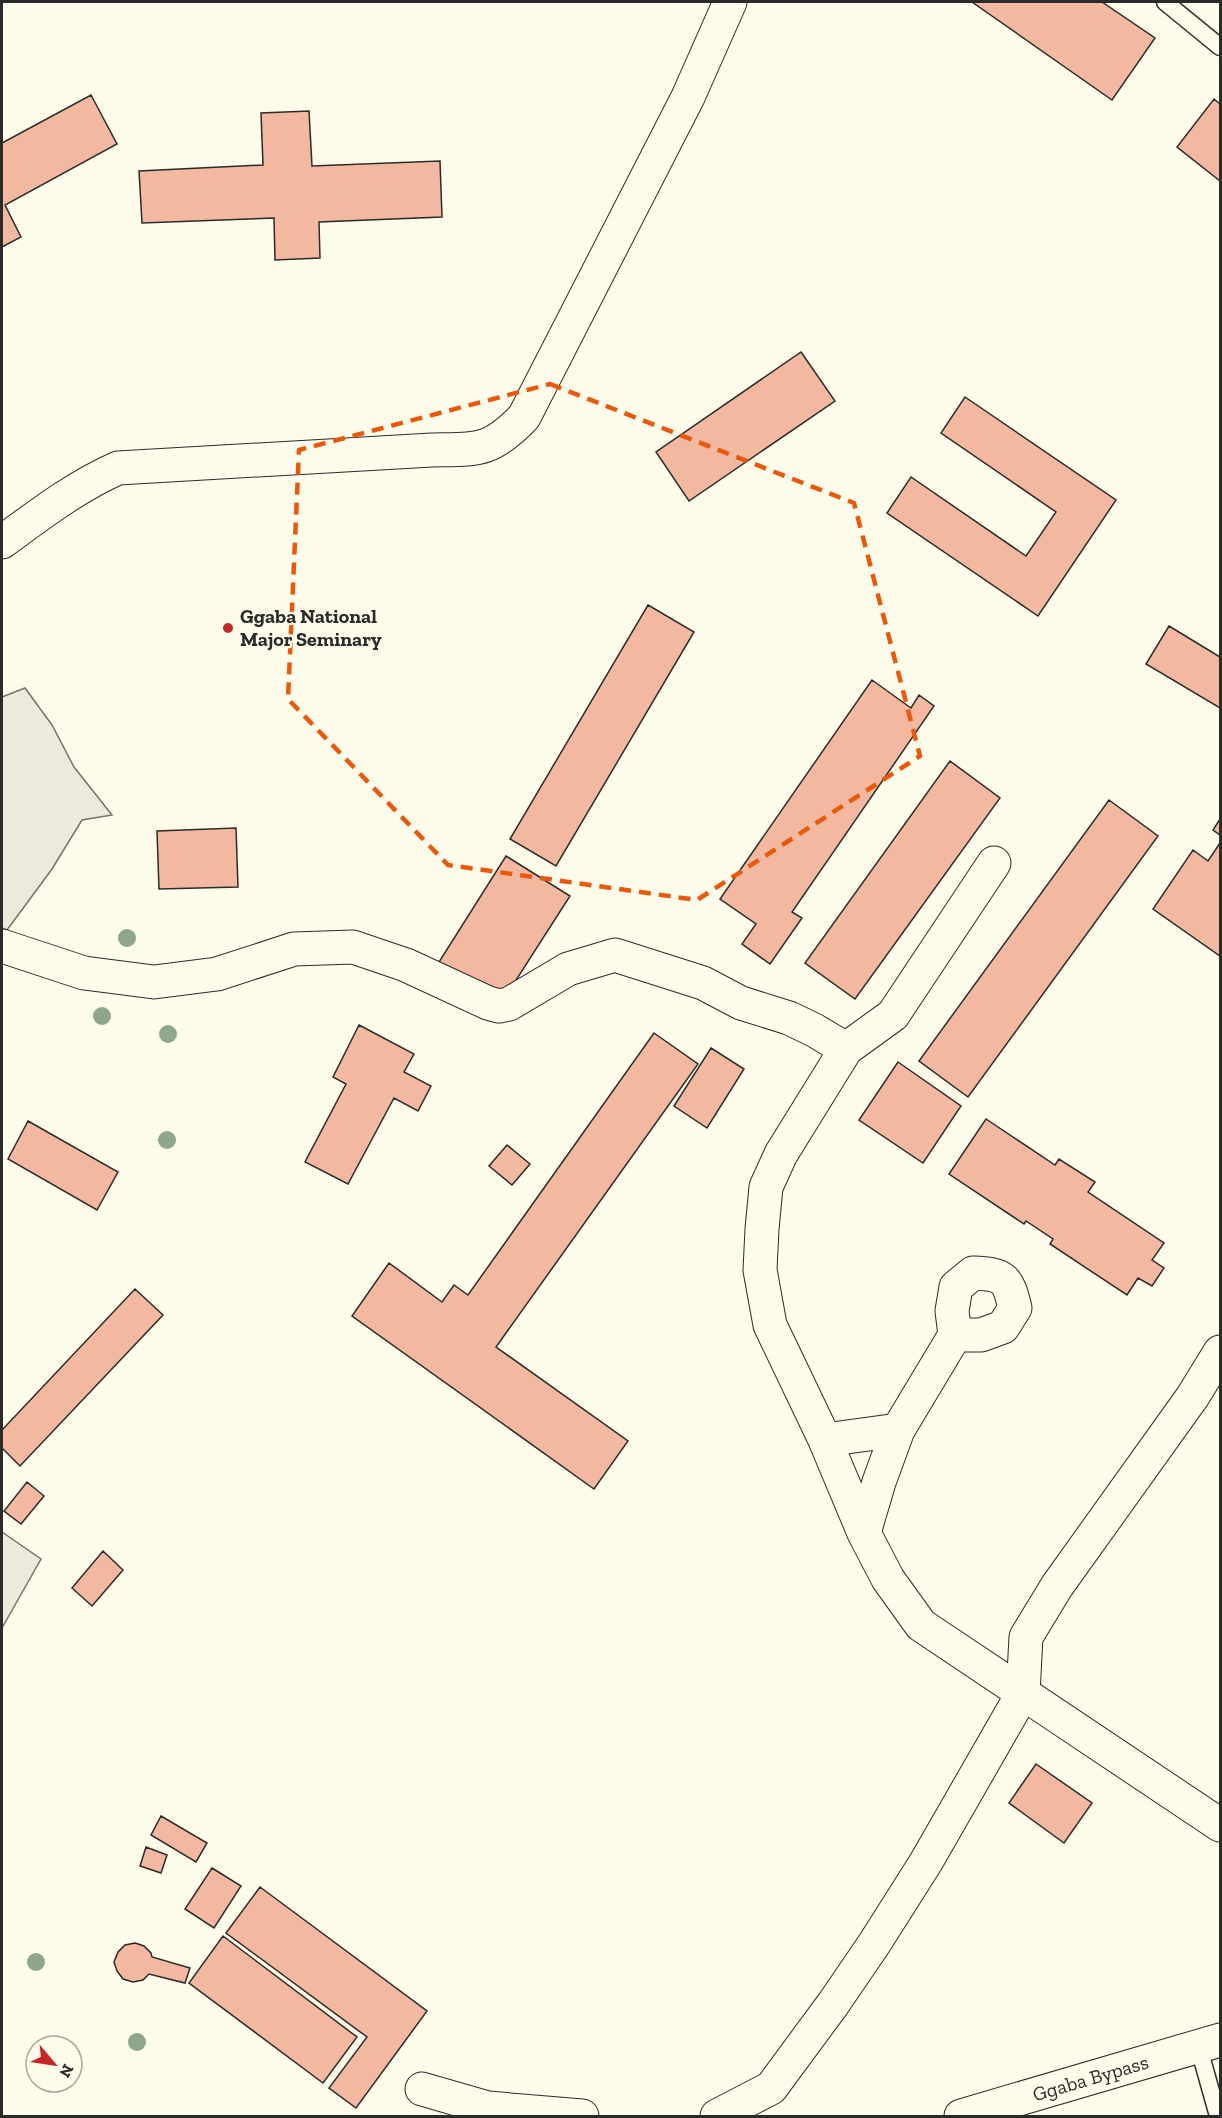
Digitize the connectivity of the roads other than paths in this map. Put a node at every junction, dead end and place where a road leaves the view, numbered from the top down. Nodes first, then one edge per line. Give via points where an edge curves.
1 (730, 2) edge
2 (1165, 2) edge
3 (1221, 47) edge
4 (2, 542) edge
5 (994, 863) dead end
6 (2, 946) edge
7 (846, 1049) junction
8 (955, 1335) dead end
9 (1221, 1352) edge
10 (898, 1430) junction
11 (825, 1440) junction
12 (864, 1533) junction
13 (1023, 1693) junction
14 (1221, 1825) edge
15 (1209, 2043) edge
16 (422, 2089) dead end
17 (582, 2116) edge
18 (717, 2116) edge
19 (961, 2116) edge
20 (1218, 2116) edge

1 - 4 street via 688,96 524,417 497,441 477,449 118,468 64,496
2 - 3 lane
5 - 7 street via 893,1015
6 - 7 street via 84,974 154,982 217,974 294,949 353,947 406,965 499,1006 518,1000 568,969 615,955 703,983 741,1003 789,1018
7 - 11 street via 781,1154 766,1187 762,1229 760,1270 770,1325
8 - 10 street
9 - 13 street via 1057,1586 1026,1637
10 - 11 street
10 - 12 street
11 - 12 street
12 - 13 street via 888,1579 921,1625
13 - 14 street
13 - 18 street via 926,1862 833,2004 771,2088
15 - 19 street, Ggaba Bypass
15 - 20 lane
16 - 17 street via 488,2108

